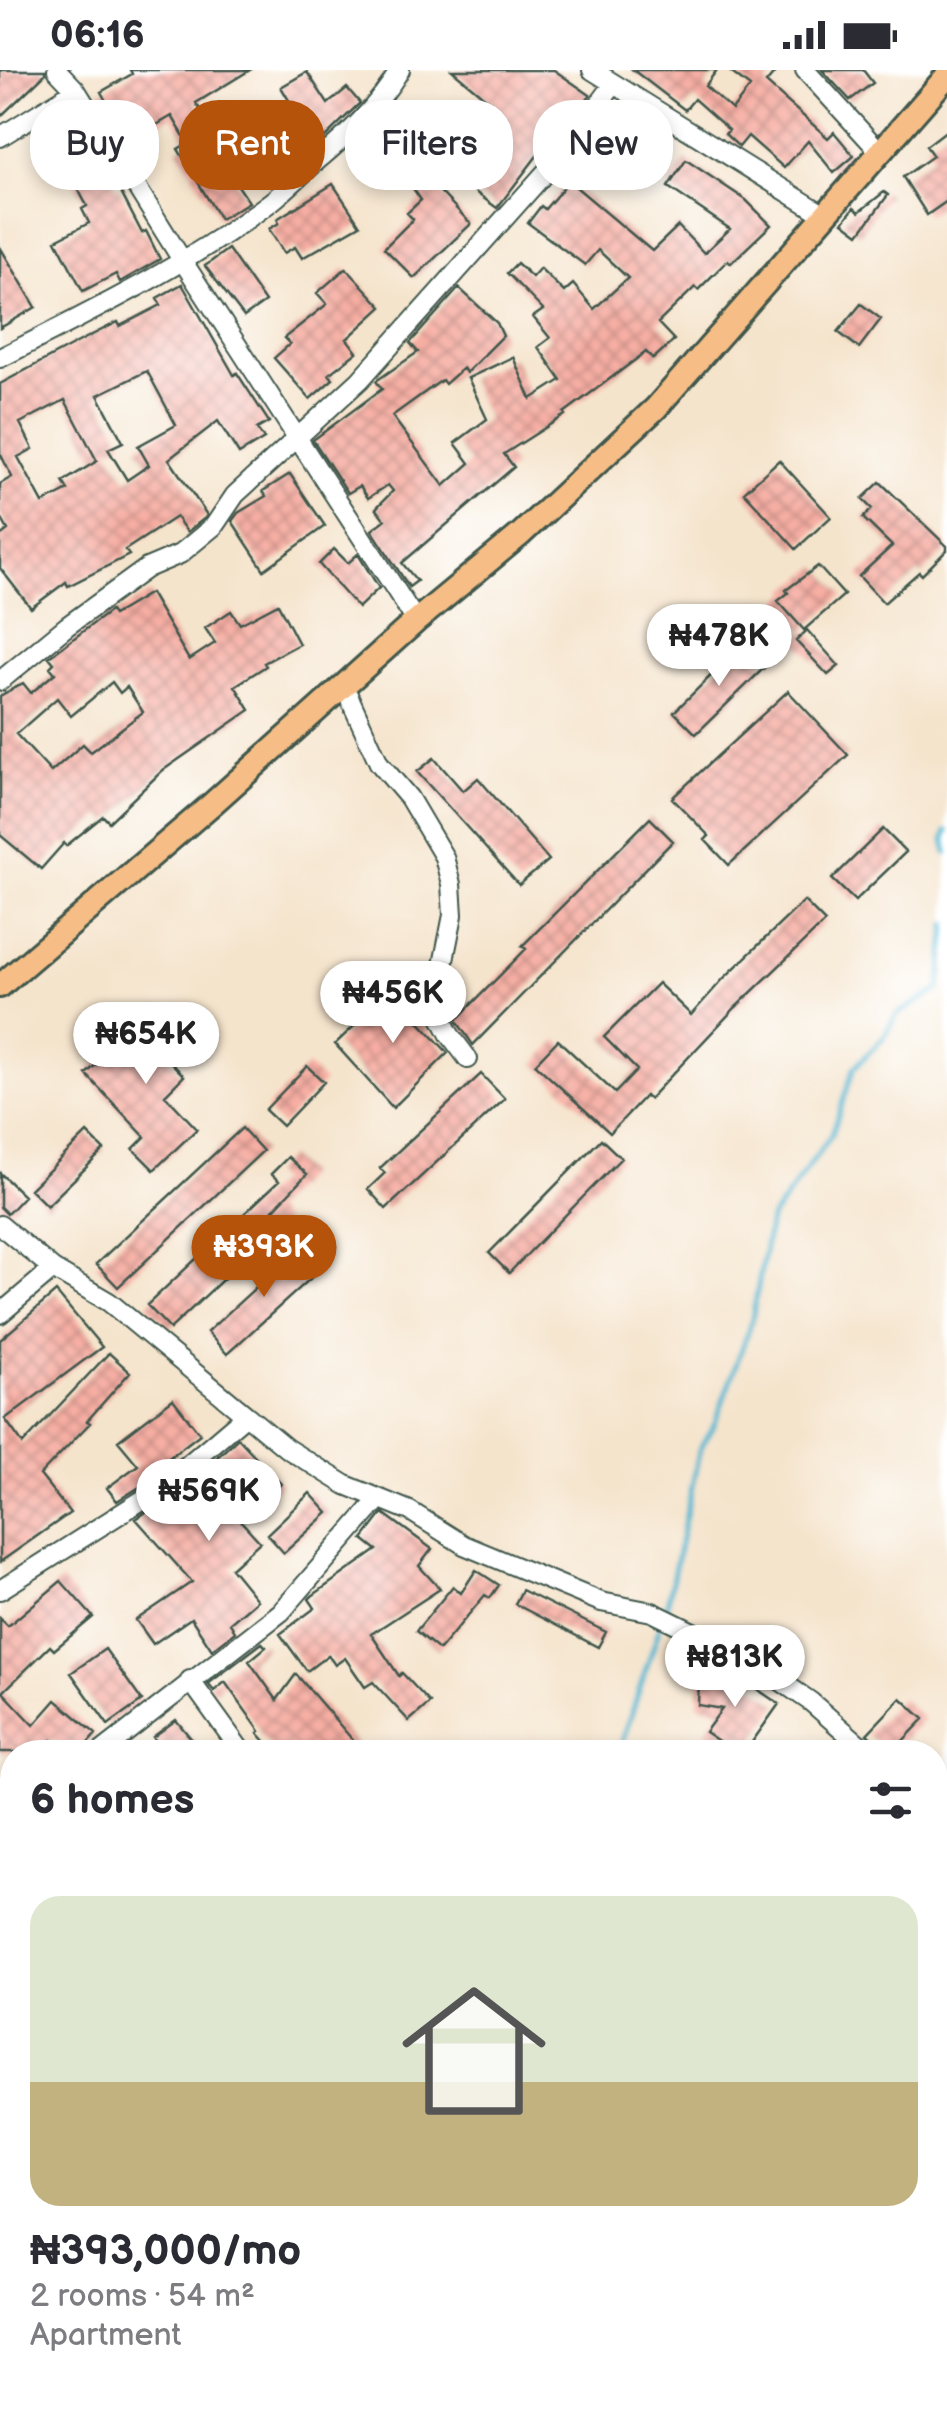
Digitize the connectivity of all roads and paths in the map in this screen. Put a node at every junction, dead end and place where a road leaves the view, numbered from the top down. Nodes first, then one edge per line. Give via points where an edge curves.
1 (58, 70) edge
2 (400, 70) edge
3 (592, 70) edge
4 (805, 70) edge
5 (947, 76) edge
6 (614, 84) junction
7 (76, 90) junction
8 (0, 137) edge
9 (882, 153) junction
10 (826, 216) junction
11 (182, 260) junction
12 (0, 358) edge
13 (295, 437) junction
14 (416, 621) junction
15 (0, 681) edge
16 (344, 686) junction
17 (0, 986) edge
18 (468, 1060) dead end
19 (0, 1225) edge
20 (53, 1269) junction
21 (0, 1314) edge
22 (245, 1416) junction
23 (378, 1500) junction
24 (0, 1590) edge
25 (190, 1680) junction
26 (116, 1740) edge
27 (233, 1740) edge
28 (854, 1740) edge

1 - 7 street
2 - 11 street via 351,132 272,200
3 - 6 street
4 - 9 street
5 - 9 main road
6 - 10 street
6 - 13 street via 560,155 360,380
7 - 8 street
7 - 11 street
9 - 10 main road
10 - 14 main road via 656,408
11 - 12 street
11 - 13 street
13 - 14 street
13 - 15 street via 199,540 147,568
14 - 16 main road
16 - 17 main road
16 - 18 street via 379,763 410,798 444,857 453,915 438,1012
19 - 20 street
20 - 21 street
20 - 22 street via 109,1302
22 - 23 street via 286,1448
22 - 24 street via 158,1490
23 - 25 street via 281,1612
23 - 28 street via 562,1588 678,1624 782,1679
25 - 26 street
25 - 27 street

